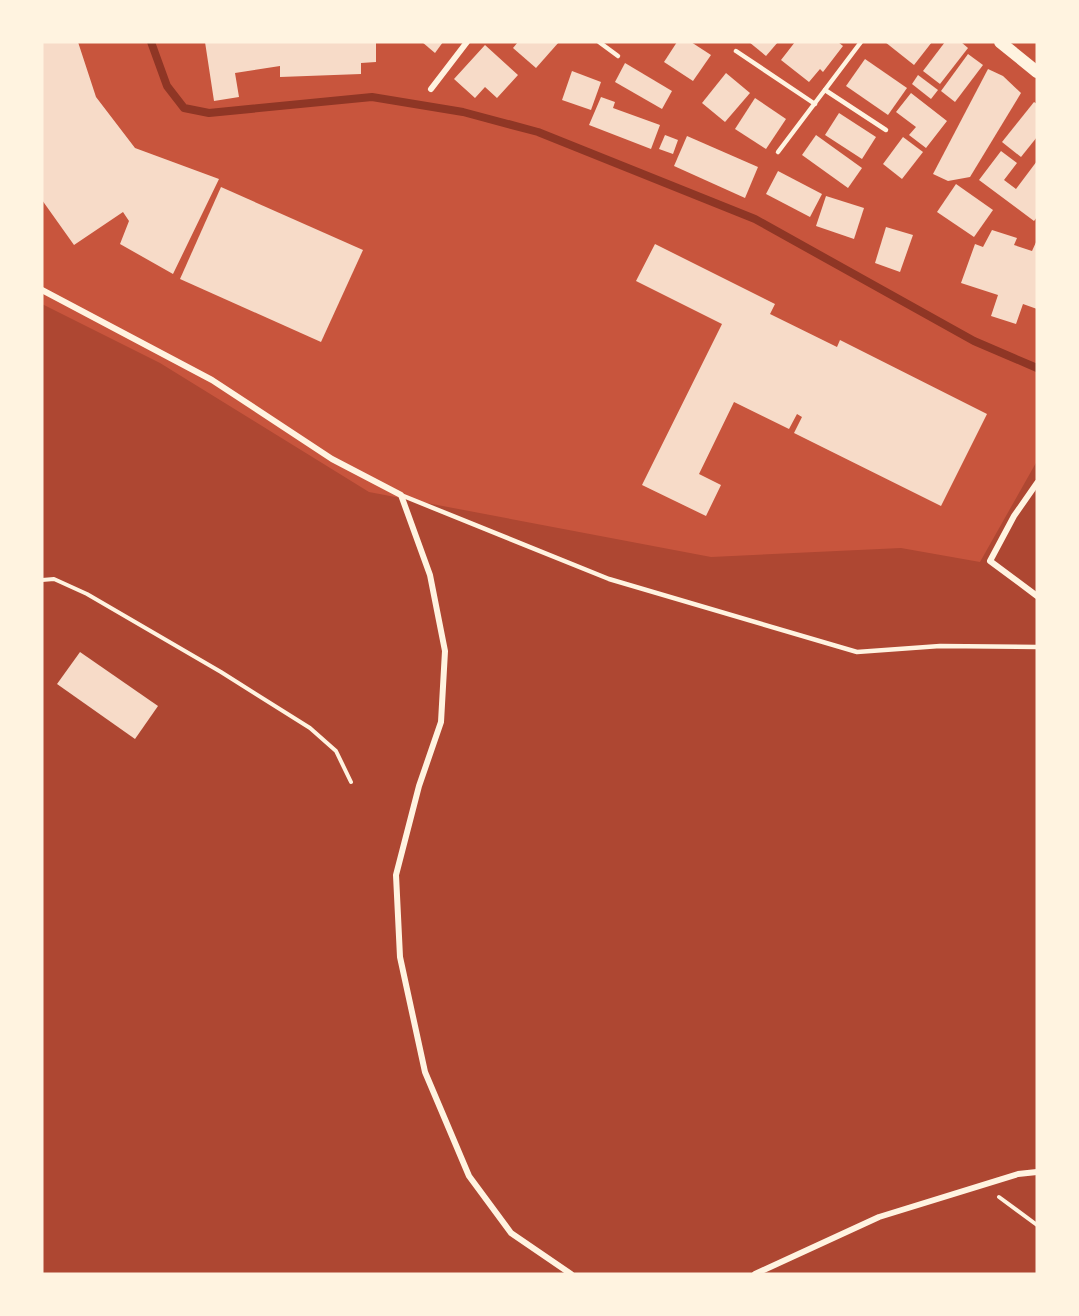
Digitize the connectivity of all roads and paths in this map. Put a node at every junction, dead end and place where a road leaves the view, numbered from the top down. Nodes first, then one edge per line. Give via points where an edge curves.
1 (467, 42) edge
2 (599, 42) edge
3 (861, 42) edge
4 (1000, 42) edge
5 (736, 51) dead end
6 (618, 56) dead end
7 (1037, 72) edge
8 (431, 89) dead end
9 (825, 90) junction
10 (815, 104) junction
11 (886, 130) dead end
12 (778, 152) dead end
13 (42, 290) edge
14 (1037, 483) edge
15 (401, 495) junction
16 (42, 580) edge
17 (1037, 596) edge
18 (1037, 647) edge
19 (351, 782) dead end
20 (1037, 1172) edge
21 (982, 1185) junction
22 (1037, 1225) edge
23 (571, 1274) edge
24 (754, 1274) edge

1 - 8 street
2 - 6 lane
3 - 9 lane
4 - 7 main road
5 - 10 lane
9 - 10 lane
9 - 11 lane
10 - 12 lane
13 - 15 street via 212,380 332,459
14 - 17 street via 990,561
15 - 18 lane via 609,579 857,652 940,646
15 - 23 street via 430,575 446,651 441,722 419,786 396,875 400,957 425,1072 469,1176 511,1233
16 - 19 path via 54,579 87,594 310,728 336,751
20 - 21 street
21 - 22 path
21 - 24 street via 879,1217

